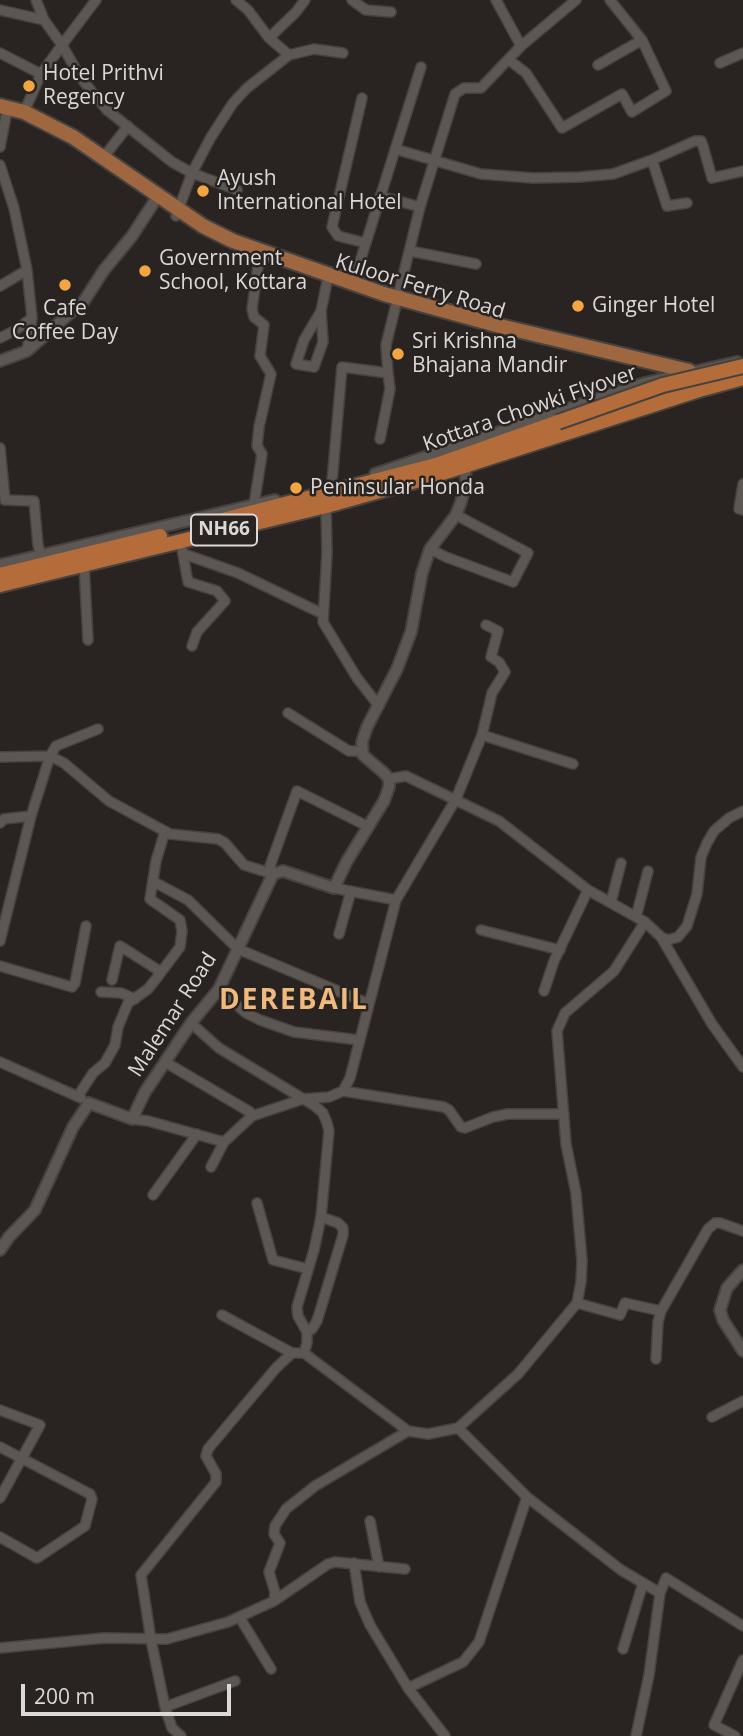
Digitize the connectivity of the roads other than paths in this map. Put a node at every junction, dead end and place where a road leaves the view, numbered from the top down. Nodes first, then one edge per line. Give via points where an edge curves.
1 (36, 0) edge
2 (96, 0) edge
3 (236, 0) edge
4 (305, 0) edge
5 (352, 0) edge
6 (496, 0) edge
7 (576, 0) edge
8 (610, 0) edge
9 (0, 10) edge
10 (391, 12) dead end
11 (44, 20) junction
12 (269, 38) junction
13 (642, 40) junction
14 (62, 45) junction
15 (521, 46) junction
16 (0, 53) edge
17 (343, 53) dead end
18 (743, 53) edge
19 (289, 55) junction
20 (509, 60) junction
21 (720, 63) dead end
22 (598, 65) dead end
23 (421, 67) dead end
24 (41, 74) junction
25 (362, 99) dead end
26 (24, 112) junction
27 (2, 119) edge
28 (128, 126) junction
29 (0, 147) edge
30 (395, 149) junction
31 (103, 158) junction
32 (435, 160) junction
33 (652, 160) junction
34 (0, 170) edge
35 (743, 171) edge
36 (192, 173) junction
37 (237, 190) dead end
38 (380, 196) junction
39 (155, 199) junction
40 (687, 203) dead end
41 (420, 206) junction
42 (177, 213) junction
43 (366, 243) junction
44 (410, 251) junction
45 (259, 259) junction
46 (476, 264) dead end
47 (27, 270) junction
48 (327, 282) junction
49 (353, 284) junction
50 (0, 286) edge
51 (398, 301) junction
52 (321, 311) junction
53 (32, 318) junction
54 (0, 338) edge
55 (27, 351) junction
56 (0, 360) edge
57 (743, 363) edge
58 (689, 371) junction
59 (388, 373) junction
60 (674, 375) junction
61 (743, 378) edge
62 (693, 392) junction
63 (380, 439) dead end
64 (0, 449) edge
65 (465, 467) junction
66 (743, 484) edge
67 (329, 495) junction
68 (253, 509) junction
69 (743, 509) edge
70 (456, 515) junction
71 (182, 548) junction
72 (430, 549) junction
73 (41, 555) junction
74 (84, 564) junction
75 (0, 565) edge
76 (0, 575) edge
77 (0, 585) edge
78 (323, 614) junction
79 (486, 625) dead end
80 (88, 640) dead end
81 (192, 646) dead end
82 (379, 706) junction
83 (288, 713) dead end
84 (98, 729) dead end
85 (482, 735) junction
86 (362, 751) junction
87 (50, 756) junction
88 (0, 757) edge
89 (573, 764) dead end
90 (388, 779) junction
91 (456, 799) junction
92 (743, 811) edge
93 (31, 816) junction
94 (0, 822) edge
95 (369, 827) junction
96 (165, 831) junction
97 (621, 863) dead end
98 (648, 871) dead end
99 (273, 874) junction
100 (156, 883) dead end
101 (334, 888) junction
102 (588, 890) junction
103 (351, 891) junction
104 (396, 900) junction
105 (611, 902) junction
106 (640, 920) junction
107 (86, 926) dead end
108 (481, 930) dead end
109 (340, 934) dead end
110 (661, 937) junction
111 (0, 942) edge
112 (238, 949) junction
113 (560, 950) junction
114 (0, 965) edge
115 (159, 975) junction
116 (112, 980) dead end
117 (219, 989) junction
118 (544, 991) dead end
119 (101, 992) dead end
120 (135, 999) junction
121 (369, 1004) junction
122 (191, 1023) junction
123 (359, 1040) junction
124 (0, 1062) edge
125 (165, 1062) junction
126 (743, 1067) edge
127 (343, 1091) junction
128 (78, 1096) junction
129 (303, 1099) junction
130 (89, 1103) junction
131 (250, 1112) dead end
132 (564, 1114) junction
133 (132, 1119) junction
134 (197, 1134) junction
135 (224, 1142) junction
136 (211, 1167) dead end
137 (153, 1195) dead end
138 (257, 1203) dead end
139 (321, 1217) junction
140 (743, 1231) edge
141 (0, 1250) edge
142 (308, 1269) junction
143 (743, 1270) edge
144 (577, 1303) junction
145 (661, 1311) junction
146 (222, 1315) dead end
147 (307, 1332) junction
148 (739, 1335) edge
149 (743, 1351) edge
150 (292, 1353) junction
151 (304, 1353) junction
152 (656, 1359) dead end
153 (743, 1401) edge
154 (0, 1410) edge
155 (712, 1417) dead end
156 (458, 1428) junction
157 (408, 1431) junction
158 (0, 1447) edge
159 (22, 1458) junction
160 (1, 1495) edge
161 (527, 1497) junction
162 (370, 1521) dead end
163 (0, 1537) edge
164 (354, 1563) junction
165 (379, 1567) junction
166 (405, 1569) dead end
167 (643, 1583) junction
168 (660, 1593) junction
169 (274, 1601) junction
170 (240, 1618) junction
171 (743, 1626) edge
172 (151, 1640) junction
173 (0, 1648) edge
174 (623, 1648) dead end
175 (743, 1660) edge
176 (271, 1670) dead end
177 (234, 1681) dead end
178 (408, 1688) junction
179 (165, 1707) junction
180 (181, 1736) edge
181 (445, 1736) edge
182 (636, 1736) edge
183 (735, 1736) edge

1 - 11 street
2 - 14 street
3 - 12 street
4 - 12 street
5 - 10 street via 366,10
6 - 15 street
7 - 15 street
8 - 13 street
9 - 11 street
11 - 14 street
12 - 19 street
13 - 20 street via 666,91 632,113 622,94 562,128 526,73
13 - 22 street
14 - 24 street
14 - 28 street via 92,93
15 - 20 street
16 - 24 street
17 - 19 street via 314,49
18 - 21 street
19 - 36 street via 233,103
20 - 32 street via 481,88 464,88 455,94
23 - 30 street
24 - 26 street
25 - 43 street via 332,227 338,236
26 - 27 main road, Kuloor Ferry Road
26 - 31 main road, Kuloor Ferry Road
27 - 29 street
27 - 39 main road, Kuloor Ferry Road via 52,132
28 - 31 street
28 - 36 street
30 - 32 street
30 - 38 street
31 - 39 main road, Kuloor Ferry Road
32 - 33 street via 481,174 533,177 613,174
32 - 41 street
33 - 35 street via 701,141 712,178
33 - 40 street via 667,206
34 - 47 street
36 - 37 street
36 - 42 street
38 - 41 street
38 - 43 street
39 - 42 main road, Kuloor Ferry Road
39 - 55 street via 84,301
41 - 44 street
42 - 45 main road, Kuloor Ferry Road via 199,233
42 - 49 main road, Kuloor Ferry Road via 233,241
43 - 49 street
44 - 46 street
44 - 51 street
45 - 48 main road, Kuloor Ferry Road
45 - 68 street via 252,309 264,325 260,356 271,374 259,427 257,446 262,454
47 - 50 street
47 - 53 street
48 - 51 main road, Kuloor Ferry Road
48 - 52 street
49 - 51 main road, Kuloor Ferry Road
51 - 58 main road, Kuloor Ferry Road
51 - 59 street via 386,345
51 - 60 main road, Kuloor Ferry Road via 624,366
52 - 52 street via 323,342 314,368 296,364
53 - 54 street
53 - 55 street
55 - 56 street
57 - 58 street
57 - 67 highway, Kottara Chowki Flyover / NH66, bridge via 663,385 480,451
58 - 60 street
58 - 62 main road
59 - 63 street via 390,389
59 - 67 street via 342,368
60 - 62 main road
60 - 67 street via 542,417
61 - 62 highway, NH66
62 - 65 highway, NH66
64 - 73 street via 5,500 34,501
65 - 67 highway, NH66
65 - 70 street via 466,482
66 - 69 street via 739,509
67 - 68 highway, NH66
67 - 71 highway, NH66
67 - 78 street
68 - 73 street
68 - 76 highway, NH66
70 - 72 street
70 - 72 street via 528,552 513,582
71 - 74 highway, NH66
71 - 78 street
71 - 81 street via 188,582 217,591 225,601 197,632
72 - 82 street via 411,632
73 - 75 street
74 - 77 highway, NH66
74 - 80 street
78 - 82 street via 323,622 357,678
79 - 85 street via 498,631 491,657 505,672 492,693
82 - 86 street via 367,727
83 - 86 street via 349,751
84 - 87 street via 56,746
85 - 89 street
85 - 91 street
86 - 90 street
87 - 88 street
87 - 93 street
87 - 96 street via 109,801
90 - 91 street via 406,776
90 - 95 street via 384,801
91 - 102 street via 499,821
91 - 104 street
92 - 110 street via 729,818 707,843 684,932 673,940
93 - 94 street
93 - 111 street
95 - 99 street via 297,792 270,866
95 - 101 street
96 - 99 street via 218,839 244,865
96 - 115 street via 150,899 180,920 182,932 180,947
97 - 105 street
98 - 106 street
99 - 101 street via 283,871
99 - 112 street, Malemar Road
100 - 112 street via 188,900
101 - 103 street
102 - 105 street
102 - 113 street
103 - 104 street
103 - 109 street
104 - 121 street
105 - 106 street
106 - 110 street
106 - 132 street via 614,971 560,1022
107 - 114 street via 72,987
108 - 113 street
110 - 126 street
112 - 117 street, Malemar Road
112 - 121 street
113 - 118 street
115 - 116 street via 147,961 120,946
115 - 120 street
117 - 122 street, Malemar Road
117 - 123 street via 260,1020 294,1032
119 - 120 street
120 - 128 street via 128,1003 105,1063
121 - 123 street
122 - 125 street, Malemar Road
122 - 129 street via 219,1048
123 - 127 street
124 - 128 street
125 - 131 street
125 - 133 street, Malemar Road
127 - 129 street
127 - 132 street via 444,1107 465,1128 508,1114
128 - 130 street
129 - 135 street via 252,1116
129 - 139 street via 323,1113 329,1131
130 - 133 street
130 - 141 street via 35,1210
132 - 144 street via 582,1261
133 - 134 street
134 - 135 street
134 - 137 street
135 - 136 street
138 - 142 street via 273,1260
139 - 142 street
139 - 147 street via 338,1223 344,1235 317,1321
140 - 145 street via 720,1223 708,1229
142 - 147 street via 297,1307
143 - 148 street via 727,1288 720,1310 723,1320
144 - 145 street via 618,1315 625,1303
144 - 156 street via 518,1374
145 - 152 street
146 - 150 street
147 - 151 street
148 - 149 street
150 - 151 street
150 - 172 street via 208,1449 206,1456 216,1482 141,1575
151 - 157 street
153 - 155 street
154 - 159 street via 40,1425
156 - 157 street via 428,1434
156 - 161 street
157 - 169 street via 314,1486 286,1509 275,1526 280,1543 268,1572
158 - 159 street
159 - 160 street
159 - 163 street via 90,1494 85,1526 37,1558
161 - 167 street
161 - 178 street via 472,1652 463,1662
162 - 165 street
164 - 165 street
164 - 169 street via 328,1564
164 - 178 street via 365,1615
165 - 166 street
167 - 168 street
167 - 174 street
168 - 171 street via 666,1578
168 - 182 street
169 - 170 street
170 - 172 street
170 - 176 street
172 - 173 street via 104,1637
172 - 179 street
175 - 183 street via 714,1725
177 - 179 street
178 - 181 street
179 - 180 street via 172,1728

